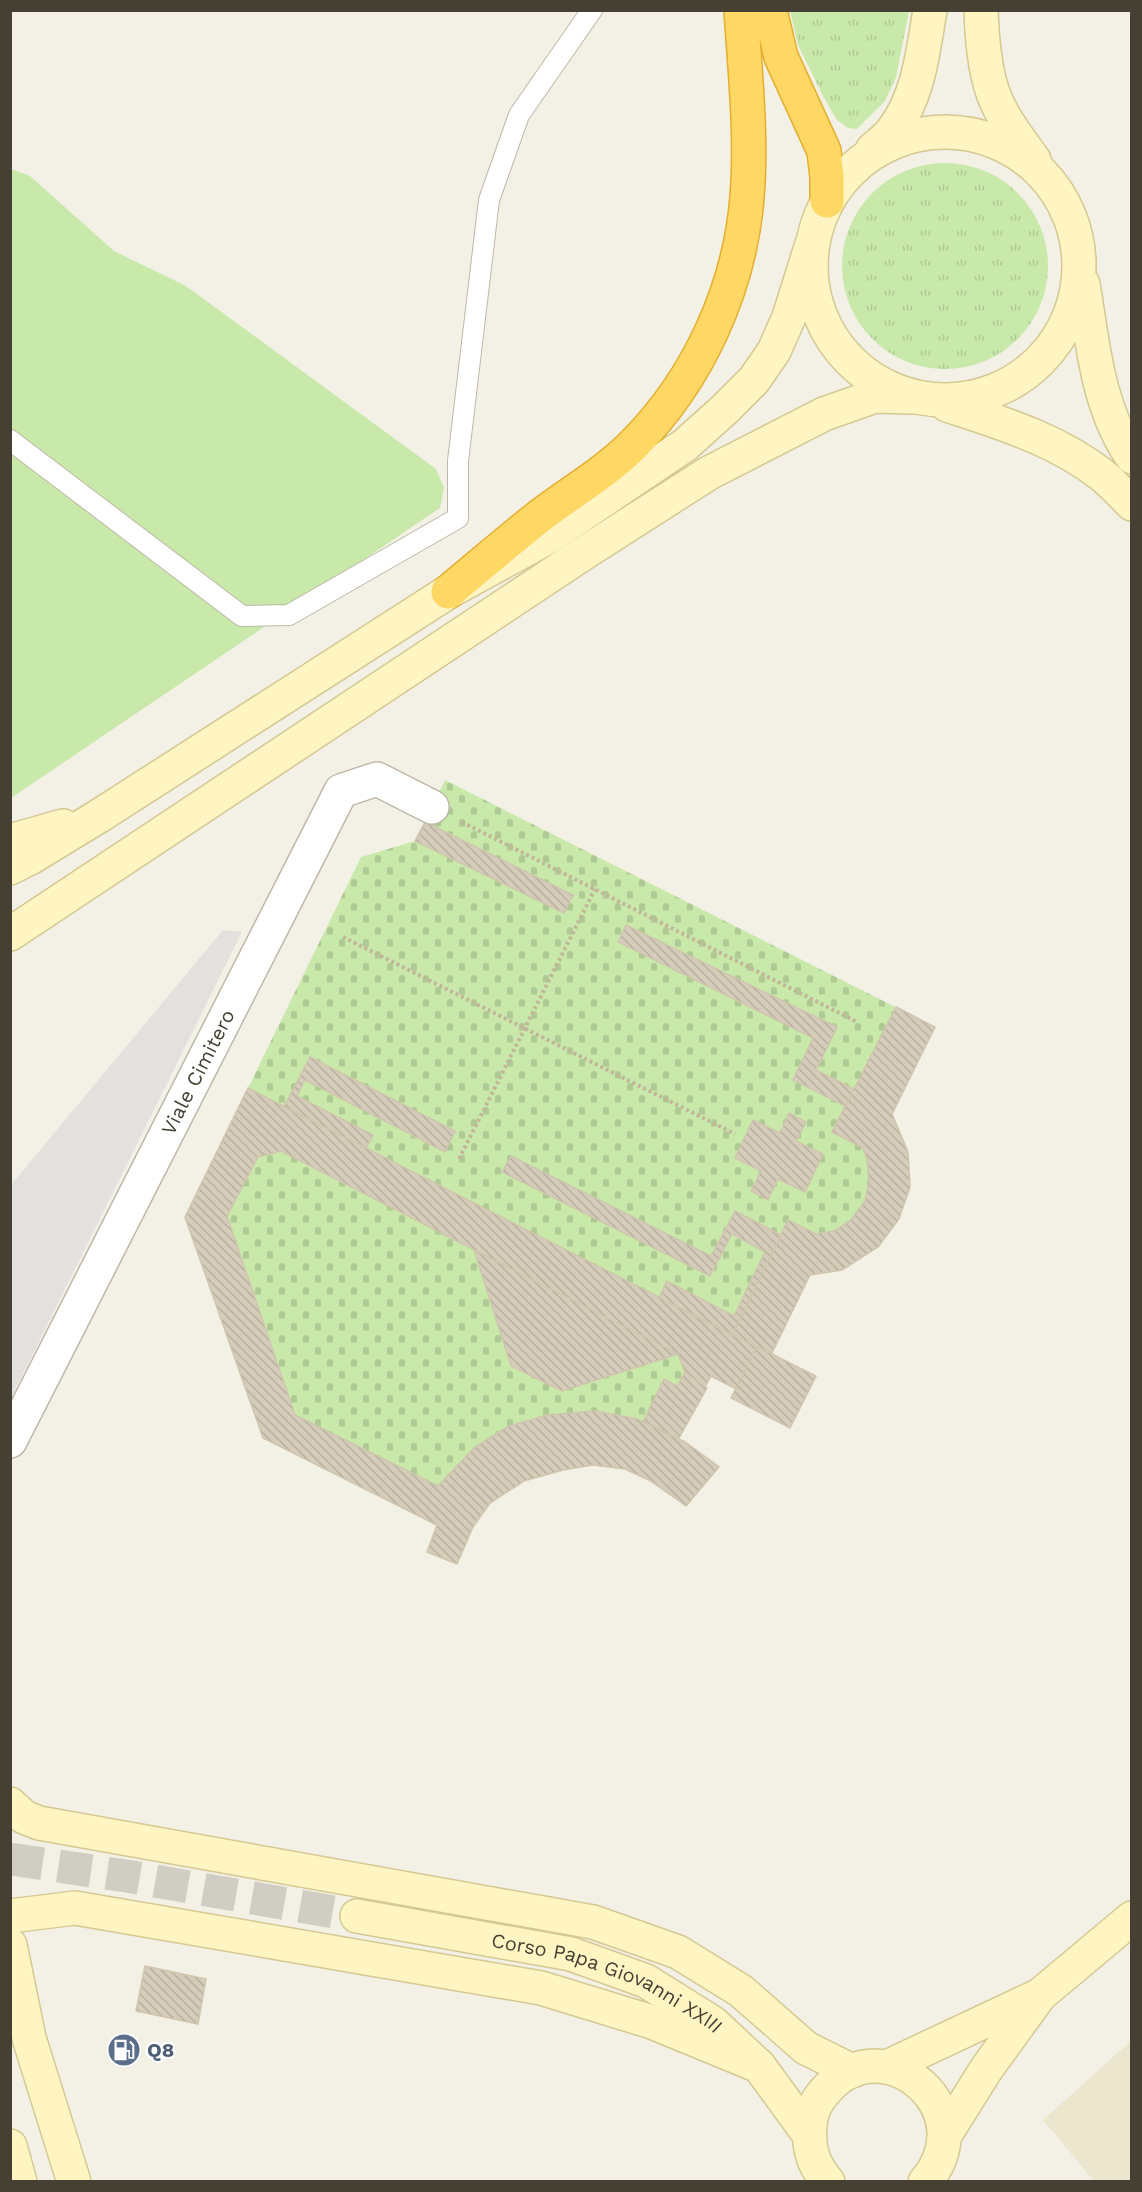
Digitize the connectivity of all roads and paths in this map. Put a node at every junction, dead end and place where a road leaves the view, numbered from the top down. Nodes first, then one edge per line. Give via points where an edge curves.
1 (592, 10) edge
2 (741, 10) edge
3 (770, 10) edge
4 (930, 10) edge
5 (981, 10) edge
6 (863, 159) junction
7 (1048, 178) junction
8 (827, 201) junction
9 (812, 244) junction
10 (1081, 273) junction
11 (924, 399) junction
12 (10, 440) edge
13 (1131, 457) edge
14 (1131, 504) edge
15 (448, 592) junction
16 (432, 807) joint
17 (99, 816) junction
18 (10, 841) edge
19 (10, 868) edge
20 (595, 889) junction
21 (10, 934) edge
22 (343, 937) dead end
23 (858, 1022) dead end
24 (525, 1029) junction
25 (735, 1134) dead end
26 (459, 1159) dead end
27 (10, 1441) edge
28 (10, 1804) edge
29 (10, 1916) edge
30 (357, 1916) tunnel mouth
31 (1131, 1918) edge
32 (10, 1945) edge
33 (1040, 1995) junction
34 (759, 2066) junction
35 (887, 2067) junction
36 (852, 2071) junction
37 (808, 2133) junction
38 (945, 2135) junction
39 (10, 2146) edge
40 (931, 2178) edge
41 (20, 2181) edge
42 (74, 2181) edge
43 (828, 2181) edge

1 - 12 lane via 519,115 489,200 458,461 458,518 289,615 242,616
2 - 15 highway via 749,152 747,197 741,244 714,327 692,369 634,444
3 - 8 highway via 781,57 824,151
4 - 6 street via 919,71 907,108 893,131
5 - 7 street via 983,50 993,94 1012,129
6 - 7 street via 898,139 939,131 980,136 1017,152
6 - 8 street
7 - 10 street via 1067,207 1078,239
8 - 9 street
9 - 11 street via 811,284 822,322 844,355 874,381
9 - 15 street via 774,351 754,380 726,409 685,445 550,536
10 - 11 street via 1072,315 1050,352 1019,381 980,398
10 - 13 street via 1107,410
11 - 14 street via 1060,447 1102,475
11 - 21 street via 875,396 804,424 709,473
15 - 17 street
16 - 20 path
16 - 27 street, Viale Cimitero via 377,779 341,791
17 - 18 street
17 - 19 street
20 - 23 path
20 - 24 path
22 - 24 path
24 - 25 path
24 - 26 path
28 - 36 street via 24,1817 39,1823 593,1922 678,1952 741,1991 806,2048
29 - 34 street via 75,1908 541,1988 652,2022
30 - 34 street, Corso Papa Giovanni XXIII via 571,1954 646,1981 713,2023
31 - 33 street
32 - 42 street via 29,2038
33 - 35 street
33 - 38 street
34 - 37 street, Corso Papa Giovanni XXIII
35 - 36 street
35 - 38 street via 905,2073 934,2098
36 - 37 street via 820,2095
37 - 43 street via 811,2153
38 - 40 street via 942,2154
39 - 41 street

